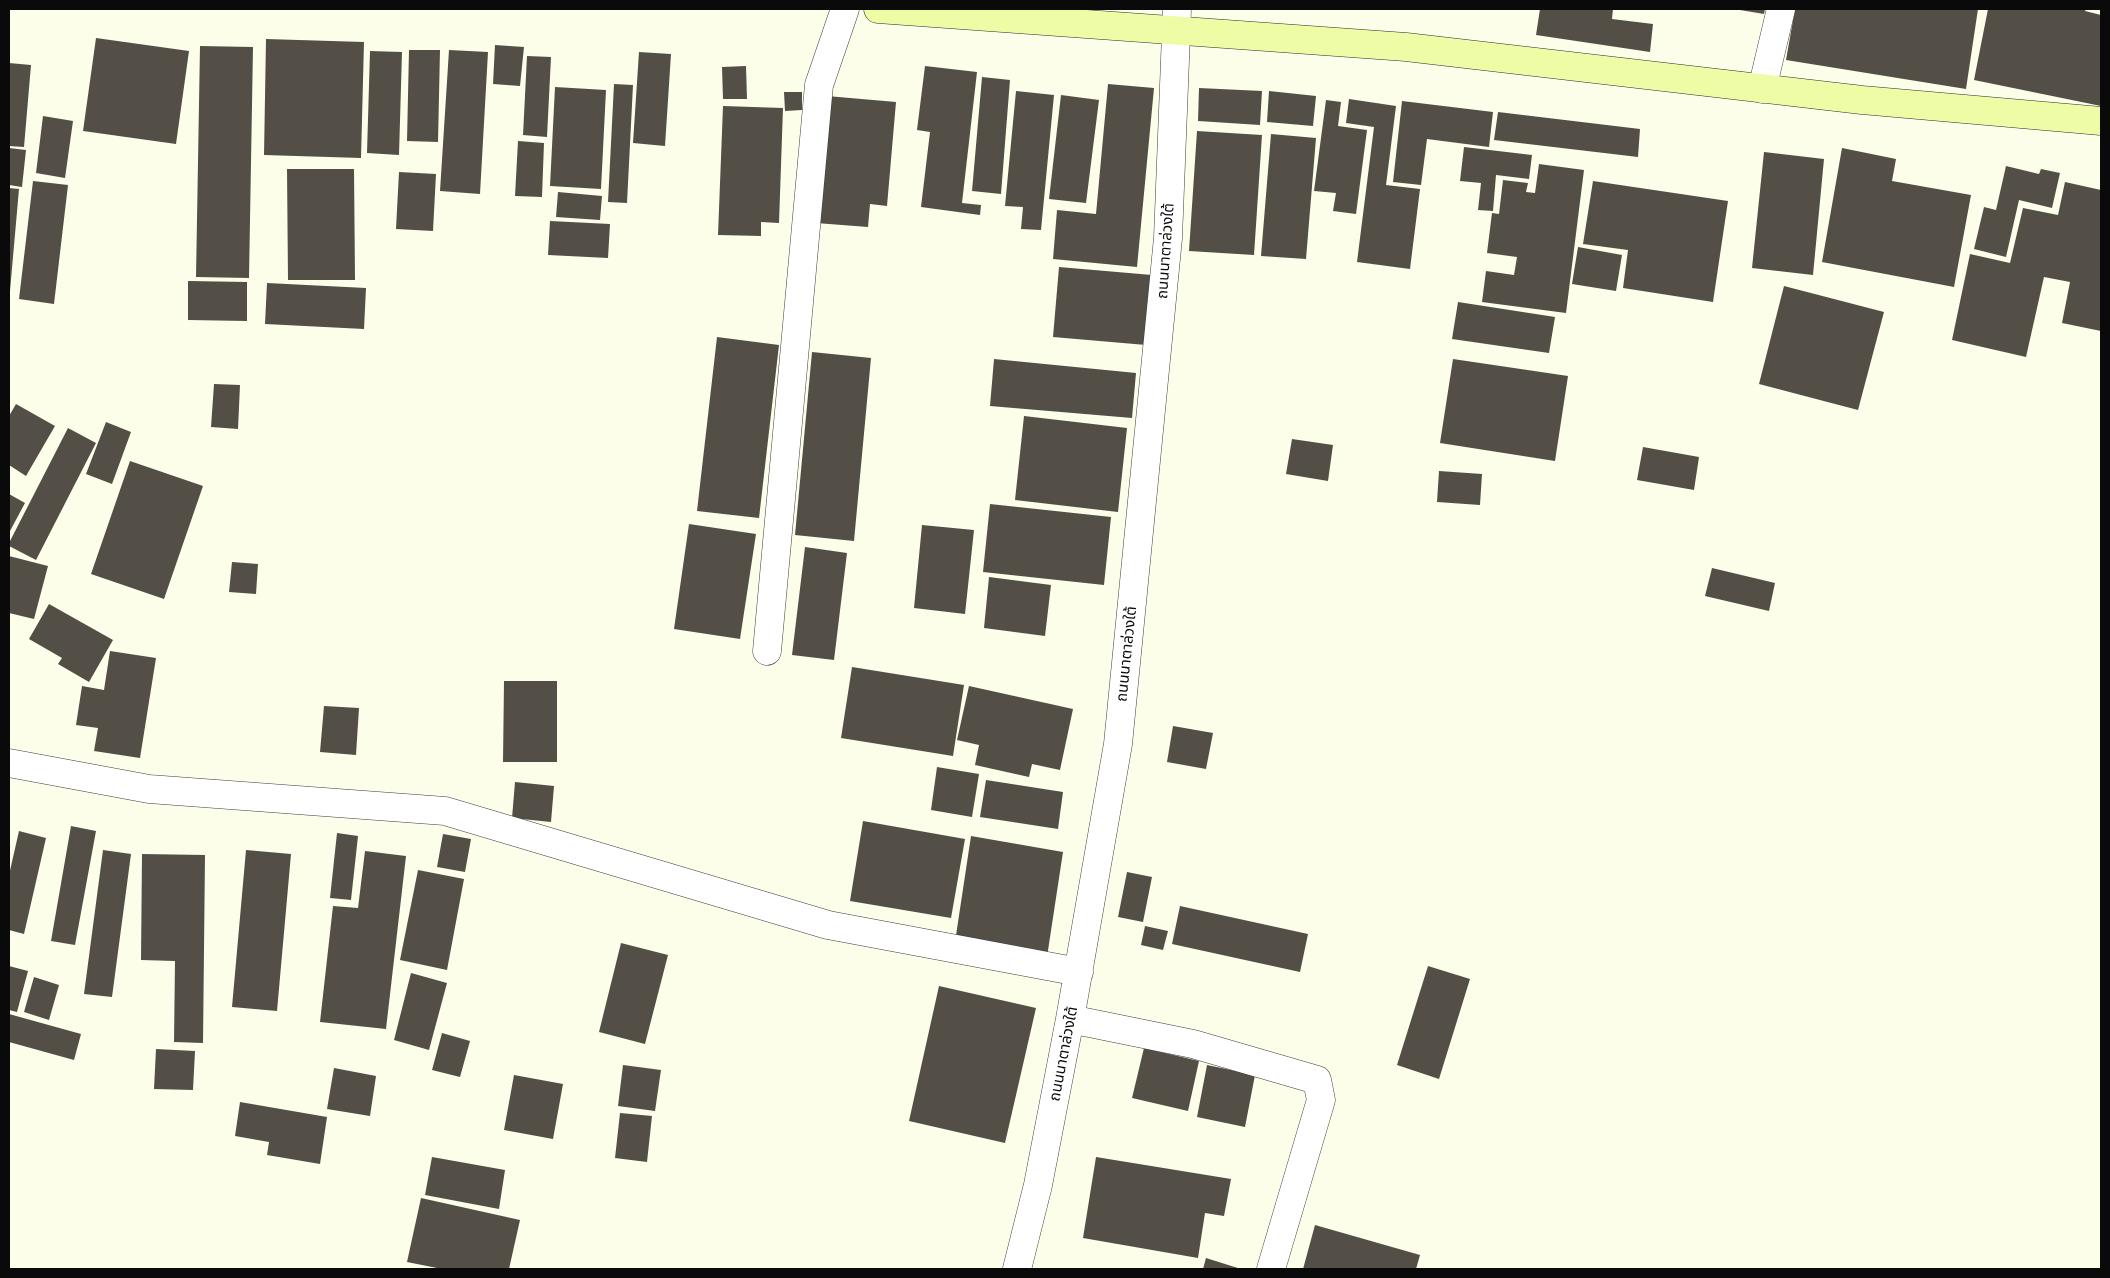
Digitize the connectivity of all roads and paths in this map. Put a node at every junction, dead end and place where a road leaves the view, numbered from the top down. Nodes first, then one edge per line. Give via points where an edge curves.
1 (845, 9) edge
2 (878, 9) edge
3 (1781, 9) edge
4 (1177, 20) edge
5 (1762, 88) junction
6 (2101, 121) edge
7 (767, 651) dead end
8 (9, 763) edge
9 (1079, 972) junction
10 (1070, 1019) junction
11 (1017, 1269) edge
12 (1271, 1269) edge

1 - 7 street via 819,86
2 - 4 main road
3 - 5 street
4 - 5 main road
4 - 9 street, ถนนนาตาล่วงใต้ via 1168,238 1144,496 1118,744
5 - 6 main road
8 - 9 street via 149,790 445,811 828,925
9 - 10 street, ถนนนาตาล่วงใต้
10 - 11 street, ถนนนาตาล่วงใต้ via 1038,1186
10 - 12 street via 1193,1044 1317,1080 1321,1100

